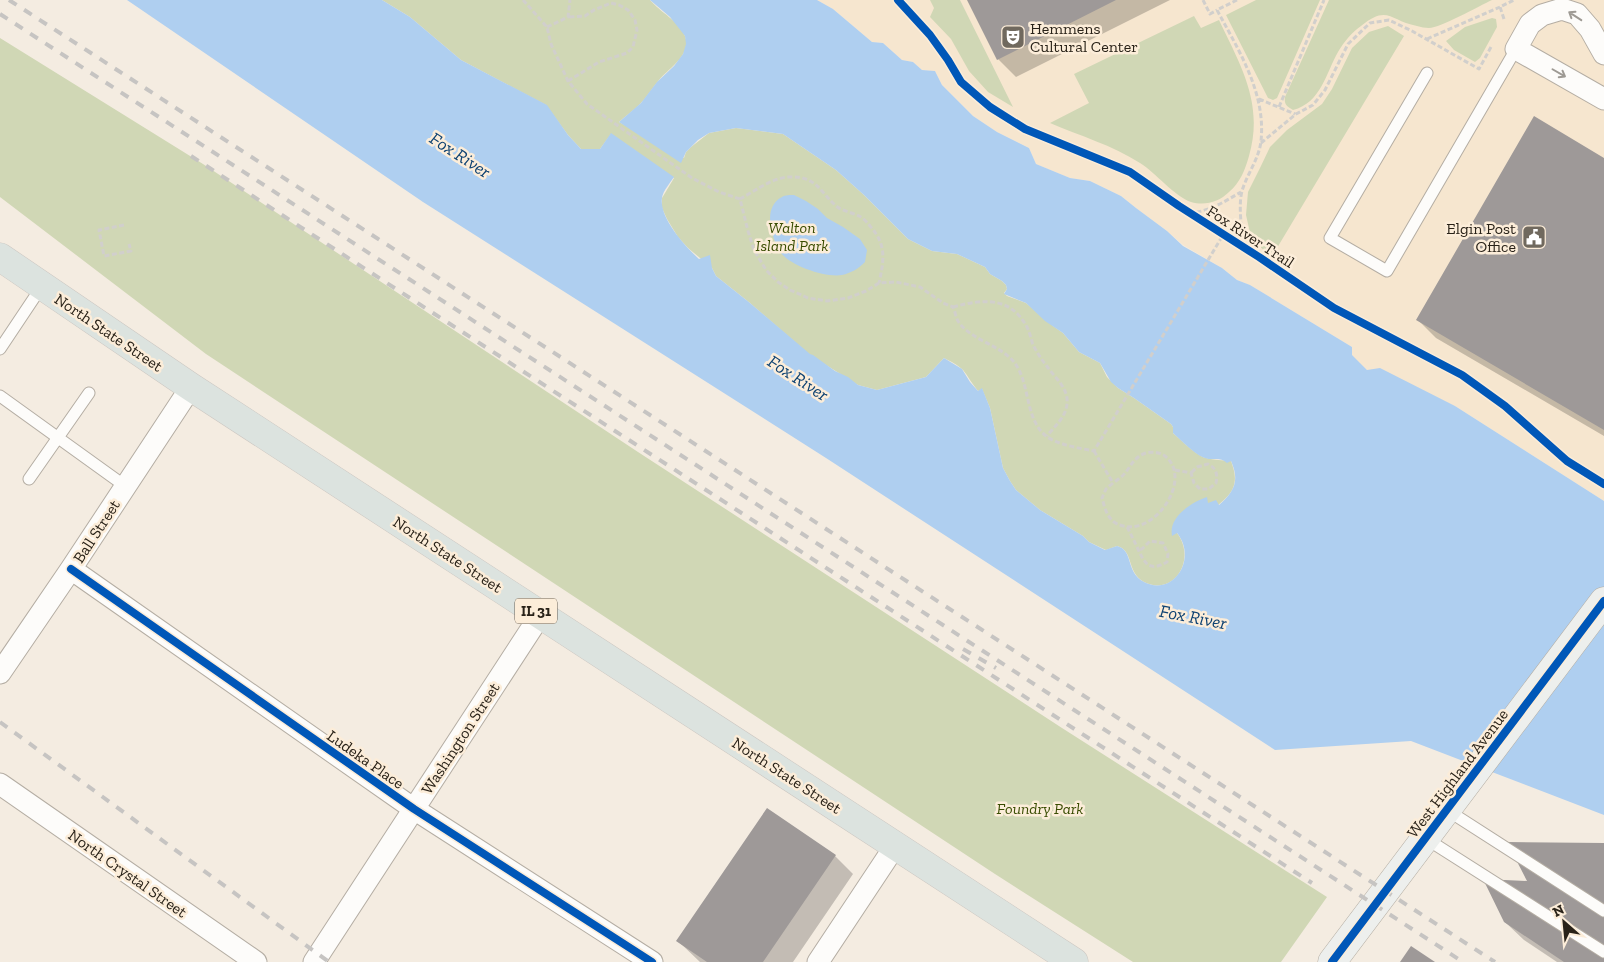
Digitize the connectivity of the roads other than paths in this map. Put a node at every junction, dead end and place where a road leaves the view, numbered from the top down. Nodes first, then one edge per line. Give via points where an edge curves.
1 (1516, 49) junction
2 (1604, 54) edge
3 (1426, 73) dead end
4 (1604, 99) edge
5 (0, 257) edge
6 (42, 286) junction
7 (0, 349) edge
8 (190, 387) junction
9 (89, 392) dead end
10 (0, 396) edge
11 (58, 438) junction
12 (29, 479) dead end
13 (126, 486) junction
14 (71, 569) junction
15 (1604, 601) edge
16 (541, 614) junction
17 (0, 673) edge
18 (0, 784) edge
19 (1453, 802) junction
20 (414, 808) junction
21 (1426, 838) junction
22 (895, 846) junction
23 (1604, 911) edge
24 (1604, 952) edge
25 (1338, 957) edge
26 (256, 962) edge
27 (314, 962) edge
28 (652, 962) edge
29 (818, 962) edge
30 (1074, 962) edge

2 -> 1 street via 1577,14 1562,9 1542,15 1530,24
1 - 3 lane via 1386,271 1330,238
1 -> 4 street
5 - 6 main road, North State Street / IL 31
6 - 7 lane
6 - 8 main road, North State Street / IL 31
8 - 13 street, Ball Street
8 - 16 main road, North State Street / IL 31
9 - 11 lane
10 - 11 lane
11 - 12 lane
11 - 13 lane
13 - 14 street, Ball Street
14 - 17 street, Ball Street
14 - 20 street, Ludeka Place
15 - 19 main road, West Highland Avenue
16 - 20 street, Washington Street
16 - 22 main road, North State Street / IL 31
18 - 26 street, North Crystal Street
19 - 21 main road, West Highland Avenue
19 - 23 lane
20 - 27 street, Washington Street
20 - 28 street, Ludeka Place
21 - 24 lane
21 - 25 main road, West Highland Avenue
22 - 29 street
22 - 30 main road, North State Street / IL 31

